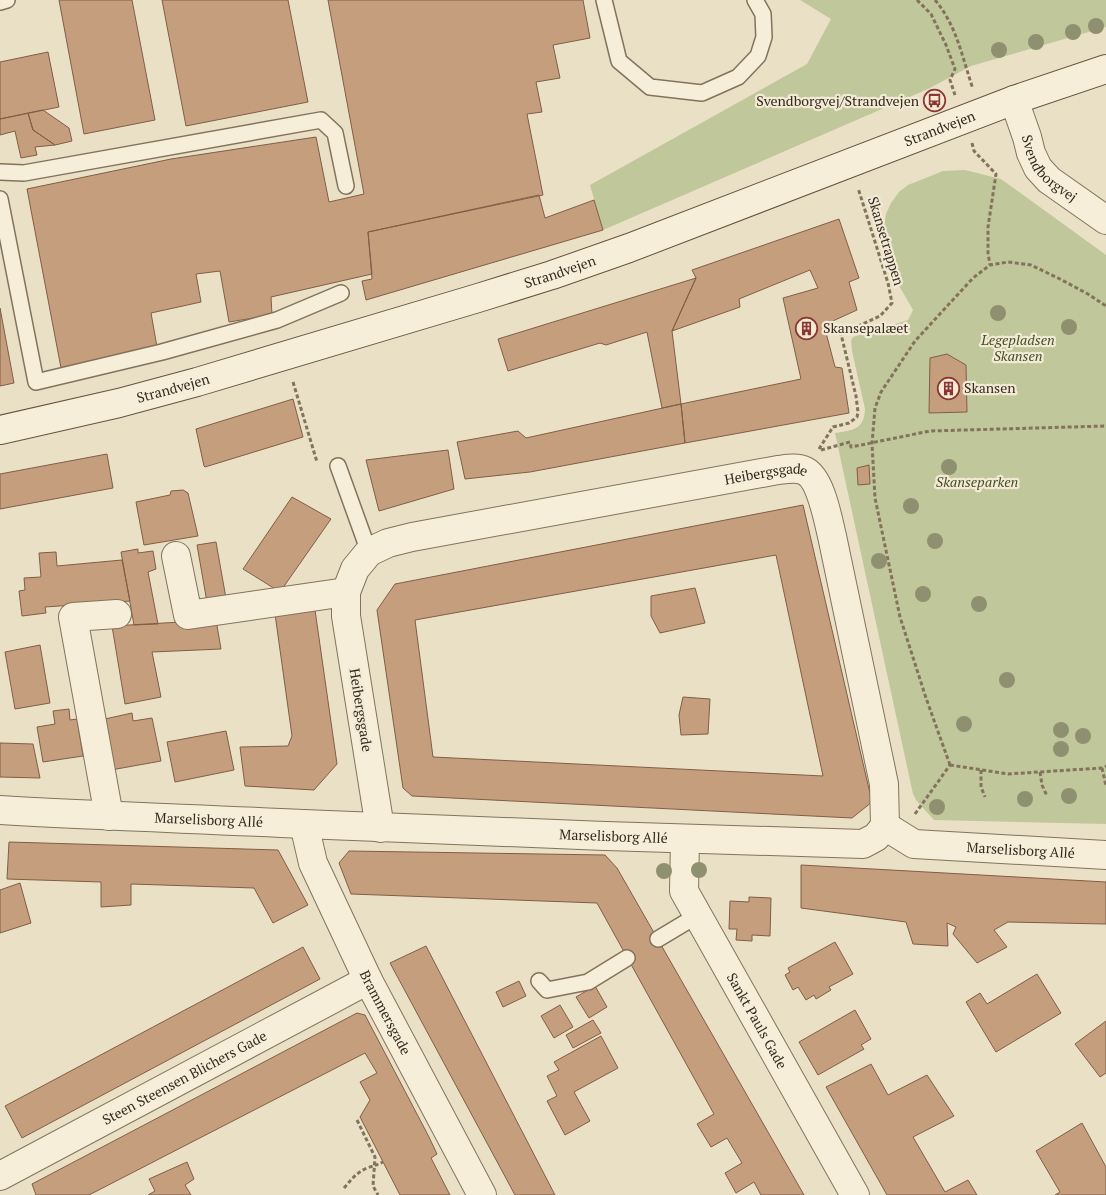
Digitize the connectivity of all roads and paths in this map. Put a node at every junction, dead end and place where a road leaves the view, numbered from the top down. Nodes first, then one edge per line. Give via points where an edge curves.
1 (7, 0) edge
2 (604, 0) edge
3 (755, 0) edge
4 (917, 0) edge
5 (935, 0) edge
6 (0, 2) edge
7 (1106, 69) edge
8 (1014, 100) junction
9 (972, 116) junction
10 (849, 164) junction
11 (0, 172) edge
12 (346, 186) dead end
13 (0, 199) edge
14 (1106, 220) edge
15 (990, 265) junction
16 (341, 293) dead end
17 (1106, 306) edge
18 (298, 398) dead end
19 (839, 426) dead end
20 (1106, 426) edge
21 (0, 430) edge
22 (872, 444) junction
23 (817, 451) dead end
24 (338, 466) dead end
25 (319, 469) dead end
26 (369, 552) junction
27 (176, 556) dead end
28 (346, 592) junction
29 (118, 614) dead end
30 (950, 765) junction
31 (1106, 766) edge
32 (1102, 768) junction
33 (981, 770) junction
34 (1040, 772) junction
35 (1106, 786) edge
36 (1047, 796) dead end
37 (985, 797) dead end
38 (0, 810) edge
39 (109, 816) junction
40 (304, 824) junction
41 (885, 826) junction
42 (380, 828) junction
43 (685, 840) junction
44 (1106, 855) edge
45 (698, 915) junction
46 (658, 940) dead end
47 (627, 958) dead end
48 (368, 980) junction
49 (539, 981) dead end
50 (357, 1120) dead end
51 (384, 1162) dead end
52 (375, 1167) junction
53 (0, 1176) edge
54 (344, 1188) dead end
55 (378, 1195) edge
56 (482, 1195) edge
57 (855, 1195) edge

1 - 6 lane
2 - 3 lane via 620,61 650,87 702,93 738,77 758,56 764,37 763,14
4 - 9 path via 931,14 946,45 955,69 950,80
5 - 9 path via 958,40
7 - 8 street, Strandvejen
8 - 9 street, Strandvejen
8 - 14 street, Svendborgvej via 1038,168 1049,180
9 - 10 street, Strandvejen
9 - 15 path via 974,151 996,174 988,227
10 - 19 path, Skansetrappen via 892,303 880,316 841,334 858,409 857,417
10 - 21 street, Strandvejen via 629,248 487,296 136,398
11 - 12 lane via 24,173 321,120 335,132
13 - 16 lane via 36,382 277,320
15 - 17 path via 1008,262 1031,266
15 - 22 path via 973,278 928,326 889,379 875,408
18 - 25 path
20 - 22 path via 930,431
22 - 23 path via 851,447 850,442
22 - 30 path via 875,498 900,617
24 - 26 lane
26 - 28 street, Heibergsgade via 355,569
26 - 41 street, Heibergsgade via 388,543 450,530 778,470 792,468 806,472 824,501 832,536 884,784
27 - 28 street via 188,615
28 - 42 street, Heibergsgade via 346,616
29 - 39 street via 73,617
30 - 33 path
30 - 41 path via 911,820
31 - 32 path
32 - 34 path
32 - 35 path
33 - 34 path via 1008,774
33 - 37 path via 981,788
34 - 36 path
38 - 39 street, Marselisborg Allé
39 - 40 street, Marselisborg Allé
40 - 42 street, Marselisborg Allé
40 - 48 street, Brammersgade via 313,863
41 - 43 street, Marselisborg Allé via 876,837 863,844
41 - 44 street, Marselisborg Allé via 914,844
42 - 43 street, Marselisborg Allé
43 - 45 street, Sankt Pauls Gade via 684,891
45 - 46 lane
45 - 57 street, Sankt Pauls Gade
47 - 49 lane via 588,982 547,990
48 - 53 street, Steen Steensen Blichers Gade
48 - 56 street, Brammersgade
50 - 52 path via 375,1157
51 - 52 path
52 - 54 path via 356,1174
52 - 55 path via 373,1186

